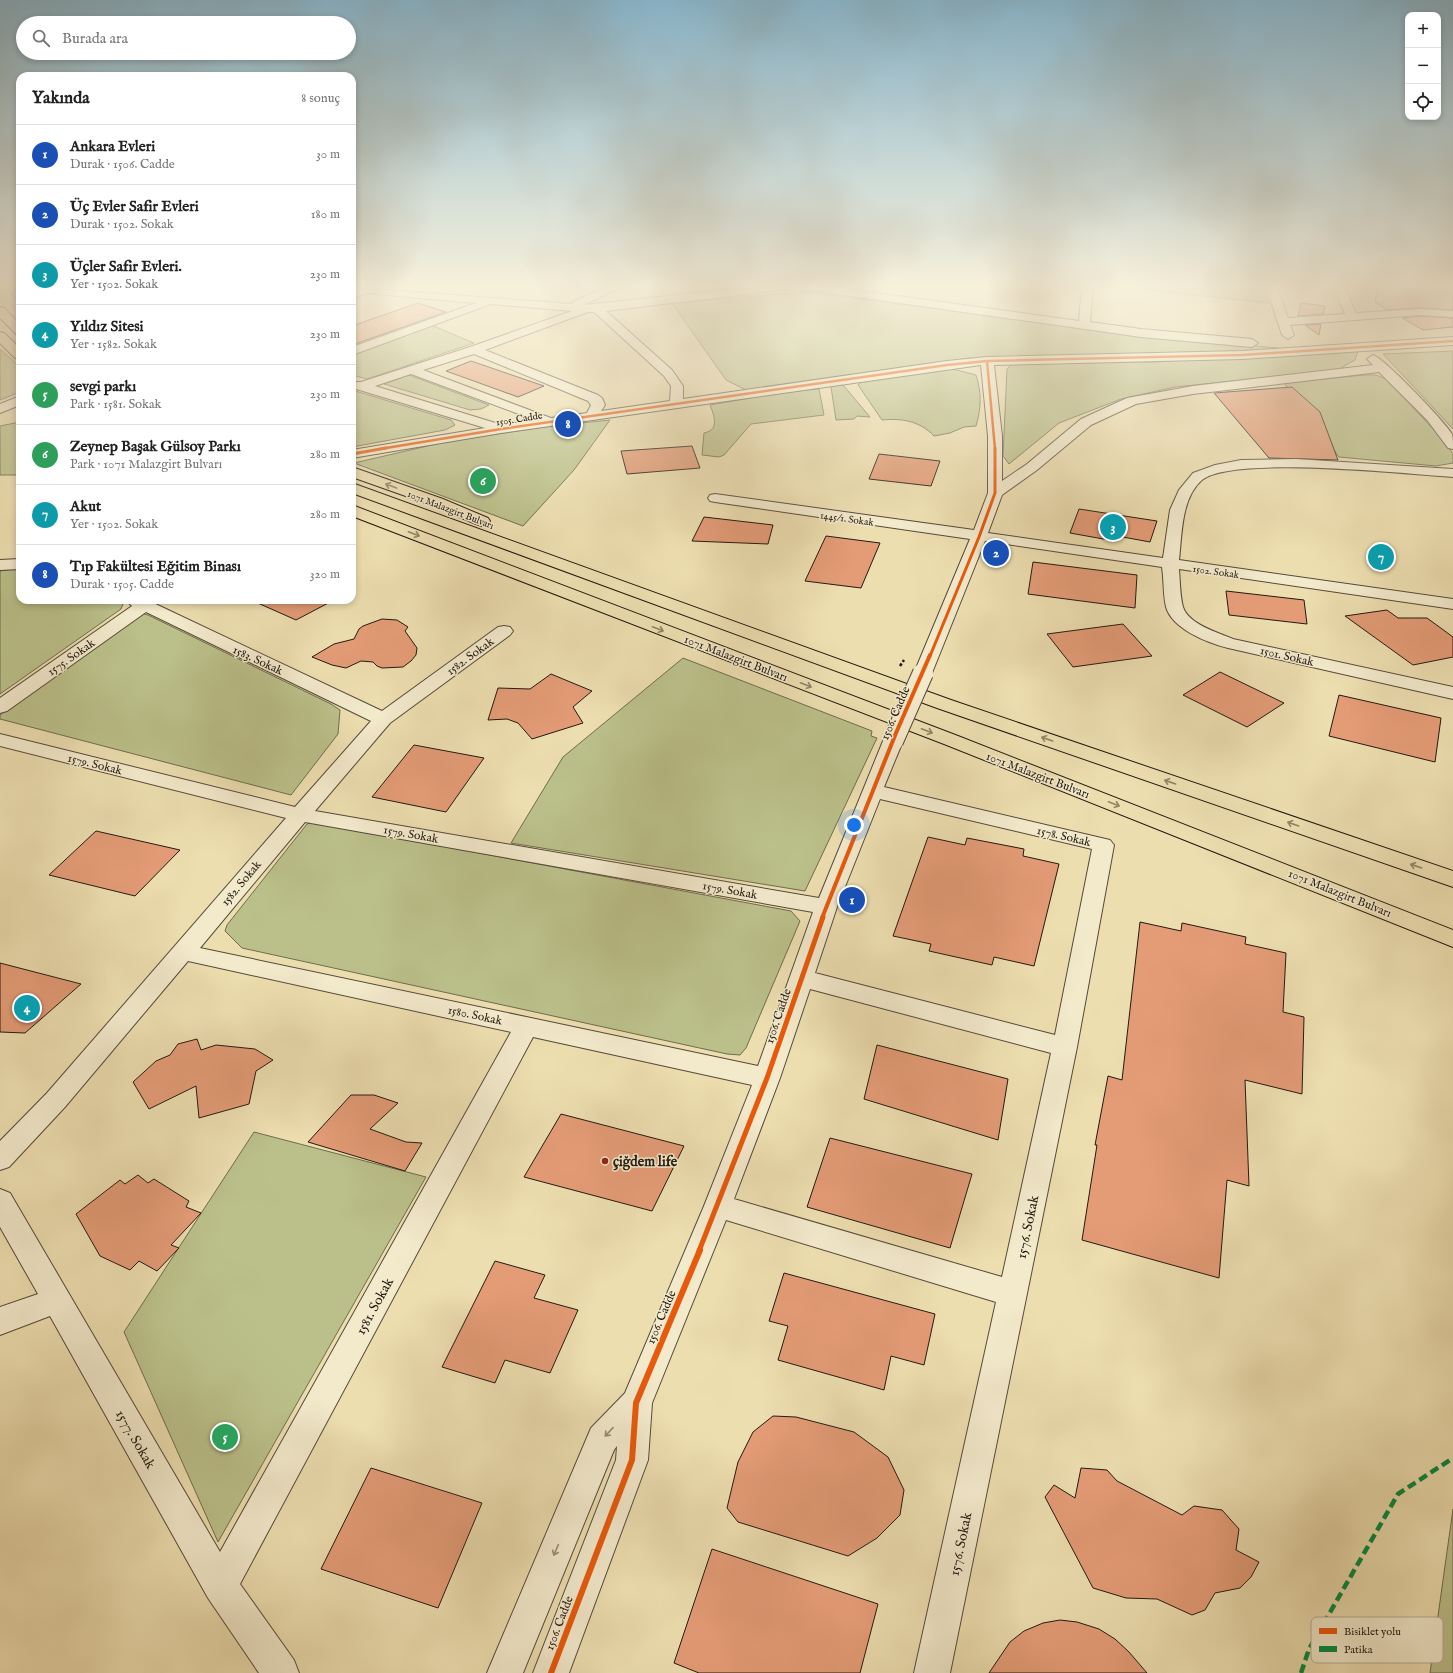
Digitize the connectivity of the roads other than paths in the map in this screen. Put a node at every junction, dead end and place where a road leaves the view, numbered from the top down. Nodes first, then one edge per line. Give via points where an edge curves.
1 (430, 364) edge
2 (509, 364) edge
3 (657, 364) edge
4 (963, 364) edge
5 (988, 364) edge
6 (1378, 364) edge
7 (1383, 368) junction
8 (411, 370) junction
9 (357, 384) edge
10 (16, 402) edge
11 (676, 405) junction
12 (0, 409) edge
13 (16, 410) edge
14 (0, 412) edge
15 (591, 417) junction
16 (553, 421) junction
17 (501, 429) junction
18 (1453, 445) edge
19 (356, 453) edge
20 (356, 473) edge
21 (1453, 474) edge
22 (356, 489) edge
23 (995, 493) junction
24 (715, 498) dead end
25 (356, 512) edge
26 (356, 527) edge
27 (980, 537) junction
28 (16, 564) edge
29 (1170, 564) junction
30 (0, 566) edge
31 (137, 604) edge
32 (140, 604) edge
33 (1453, 604) edge
34 (622, 614) junction
35 (724, 625) junction
36 (504, 631) dead end
37 (1453, 693) edge
38 (0, 707) edge
39 (383, 719) junction
40 (0, 740) edge
41 (873, 791) junction
42 (300, 814) junction
43 (1453, 879) edge
44 (826, 907) junction
45 (1453, 939) edge
46 (182, 952) junction
47 (802, 978) junction
48 (527, 1026) junction
49 (1065, 1047) junction
50 (767, 1078) junction
51 (0, 1159) edge
52 (0, 1201) edge
53 (718, 1206) junction
54 (1013, 1294) junction
55 (57, 1300) junction
56 (0, 1322) edge
57 (636, 1404) junction
58 (220, 1586) junction
59 (280, 1673) edge
60 (505, 1673) edge
61 (551, 1673) edge
62 (932, 1673) edge

1 - 8 street
2 - 15 street via 593,398 598,405
3 - 11 street via 677,386
4 - 11 street, 1505. Cadde
5 - 23 street, 1506. Cadde via 995,436
6 - 7 street
7 - 18 street via 1432,417
7 - 23 street via 1193,390 1132,401 1086,422
8 - 9 street
8 - 16 street via 516,410
9 - 17 street
10 - 12 street
11 - 15 street, 1505. Cadde
13 - 14 street
15 - 16 street, 1505. Cadde
16 - 17 street, 1505. Cadde
17 - 19 street, 1505. Cadde
35 -> 20 main road, 1071 Malazgirt Bulvarı via 660,593 436,502
21 - 29 street, 1501. Sokak via 1296,463 1241,464 1220,468 1198,476 1186,490 1178,510
22 - 35 main road, 1071 Malazgirt Bulvarı
23 - 27 street, 1506. Cadde
24 - 27 street, 1445/1. Sokak
25 -> 34 main road, 1071 Malazgirt Bulvarı
26 - 34 main road, 1071 Malazgirt Bulvarı via 519,586
27 - 29 street, 1502. Sokak
27 - 41 street, 1506. Cadde, bridge
28 - 30 street
29 - 33 street, 1502. Sokak
29 - 37 street, 1501. Sokak via 1175,608 1180,618 1200,632 1228,643
31 - 38 street, 1575. Sokak
32 - 39 street, 1583. Sokak
34 -> 45 main road, 1071 Malazgirt Bulvarı via 951,740
43 -> 35 main road, 1071 Malazgirt Bulvarı via 944,704
36 - 39 street, 1582. Sokak
39 - 42 street, 1582. Sokak
40 - 42 street, 1579. Sokak
41 - 44 street, 1506. Cadde
41 - 49 street, 1578. Sokak via 1103,845
42 - 44 street, 1579. Sokak
42 - 46 street, 1582. Sokak
44 - 47 street, 1506. Cadde
46 - 48 street, 1580. Sokak
46 - 51 street, 1582. Sokak via 56,1100
47 - 49 street
47 - 50 street, 1506. Cadde
48 - 50 street, 1580. Sokak
48 - 58 street, 1581. Sokak
49 - 54 street, 1576. Sokak
50 - 53 street, 1506. Cadde
52 - 55 street, 1577. Sokak
53 - 54 street
53 - 57 street, 1506. Cadde
54 - 62 street, 1576. Sokak
55 - 56 street
55 - 58 street, 1577. Sokak
57 -> 60 street, 1506. Cadde via 602,1439
57 - 61 street, 1506. Cadde via 632,1460
58 - 59 street, 1577. Sokak

